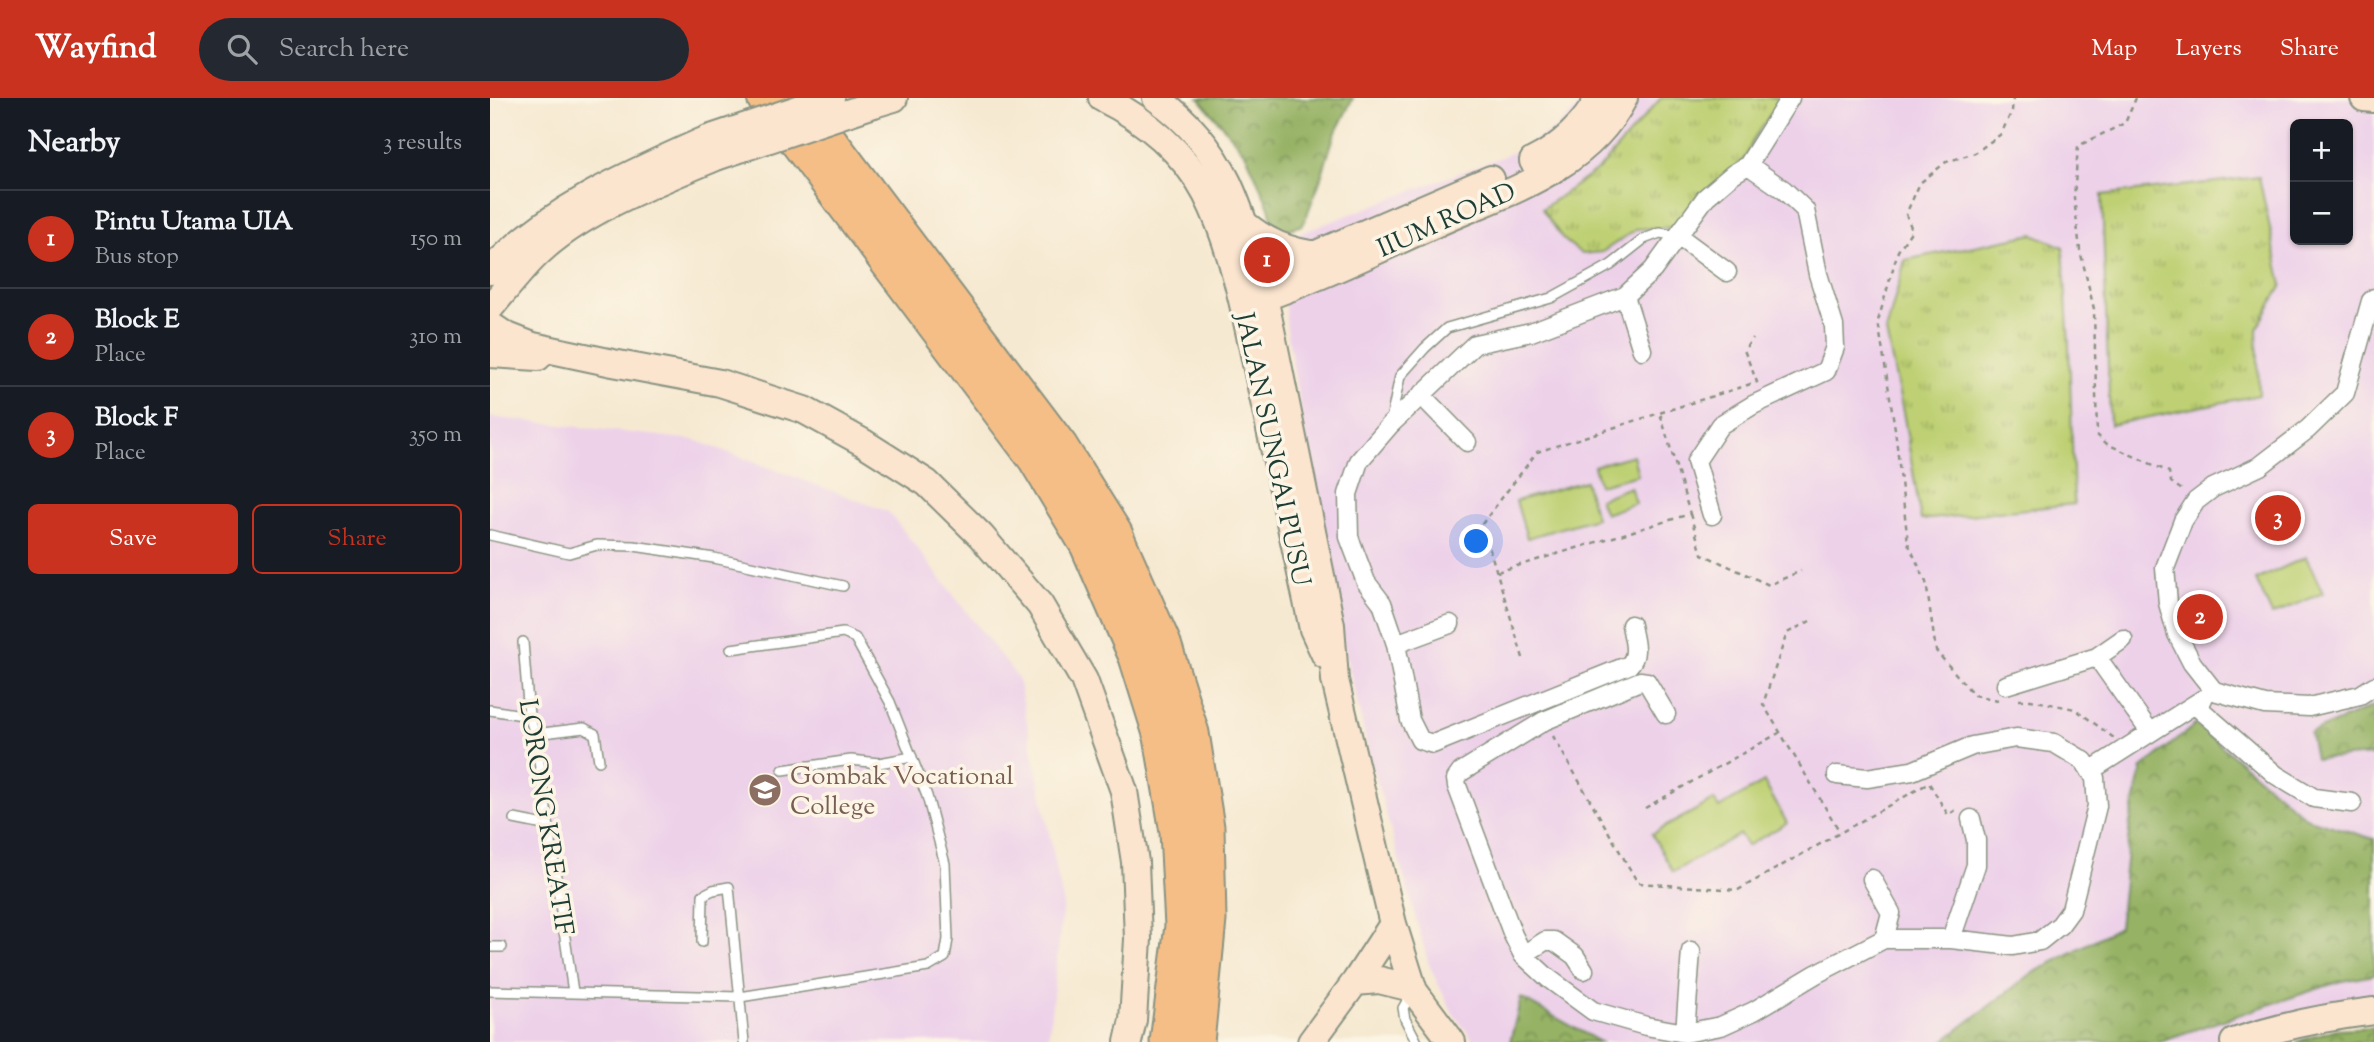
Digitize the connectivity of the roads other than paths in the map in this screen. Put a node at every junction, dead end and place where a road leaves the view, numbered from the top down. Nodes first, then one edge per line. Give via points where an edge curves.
1 (764, 98) edge
2 (798, 98) edge
3 (831, 98) edge
4 (1102, 98) edge
5 (1156, 98) edge
6 (1599, 98) edge
7 (1624, 98) edge
8 (1790, 98) edge
9 (2364, 98) edge
10 (2374, 99) edge
11 (884, 101) edge
12 (712, 148) junction
13 (1748, 165) junction
14 (1458, 204) junction
15 (1231, 224) junction
16 (1678, 236) junction
17 (1319, 255) junction
18 (490, 271) edge
19 (1727, 272) dead end
20 (1304, 283) junction
21 (1251, 292) junction
22 (1625, 296) junction
23 (2374, 298) edge
24 (490, 308) edge
25 (490, 325) edge
26 (1270, 329) junction
27 (1642, 350) dead end
28 (490, 354) edge
29 (613, 363) junction
30 (1421, 395) junction
31 (1390, 425) junction
32 (1467, 442) dead end
33 (1712, 515) dead end
34 (490, 535) edge
35 (843, 586) dead end
36 (1450, 624) dead end
37 (1630, 625) dead end
38 (2123, 639) dead end
39 (523, 642) dead end
40 (1396, 644) junction
41 (731, 649) dead end
42 (2097, 657) junction
43 (1335, 680) junction
44 (2374, 686) edge
45 (2214, 691) junction
46 (2005, 692) road end
47 (2195, 705) junction
48 (490, 710) edge
49 (1666, 714) dead end
50 (529, 716) junction
51 (2150, 732) junction
52 (535, 734) junction
53 (912, 757) junction
54 (599, 761) dead end
55 (783, 770) dead end
56 (2090, 771) junction
57 (1837, 775) dead end
58 (2351, 803) dead end
59 (1964, 814) road end
60 (514, 819) dead end
61 (549, 826) junction
62 (1872, 879) dead end
63 (1393, 925) junction
64 (1884, 939) junction
65 (1951, 939) junction
66 (702, 942) dead end
67 (490, 947) edge
68 (502, 947) dead end
69 (1691, 951) dead end
70 (1523, 955) junction
71 (1584, 970) dead end
72 (1355, 982) junction
73 (1413, 989) junction
74 (490, 991) edge
75 (573, 992) junction
76 (740, 997) junction
77 (2374, 1011) edge
78 (1685, 1032) junction
79 (744, 1042) edge
80 (1128, 1042) edge
81 (1167, 1042) edge
82 (1197, 1042) edge
83 (1311, 1042) edge
84 (1417, 1042) edge
85 (1452, 1042) edge
86 (2234, 1042) edge

1 - 81 highway via 1035,459 1087,545 1136,657 1161,737 1177,832 1182,926
2 - 82 highway via 1061,447 1115,533 1164,644 1192,733 1207,827 1209,920
3 - 12 main road, bridge
4 - 15 main road, JALAN SUNGAI PUSU via 1144,124 1176,152
5 - 15 main road, JALAN SUNGAI PUSU via 1183,120 1215,160 1228,183
6 - 14 main road, IIUM ROAD via 1554,149
7 - 14 main road, IIUM ROAD via 1598,135 1559,166 1541,177
8 - 13 street
9 - 10 main road
11 - 12 main road, bridge
12 - 18 main road via 640,169 582,199 539,227
12 - 24 main road via 568,231 537,254
13 - 16 street via 1706,197
13 - 33 street via 1805,210 1835,346 1826,371 1720,425 1696,461
14 - 17 main road, IIUM ROAD
14 - 20 main road, IIUM ROAD
15 - 17 main road via 1277,246
15 - 21 main road, JALAN SUNGAI PUSU
16 - 19 street
16 - 22 street via 1653,270
16 - 31 lane via 1660,233 1644,239 1611,265 1551,298 1447,328 1399,376
17 - 21 main road, IIUM ROAD
20 - 21 main road, IIUM ROAD
20 - 26 main road via 1283,303
21 - 26 main road, JALAN SUNGAI PUSU
21 - 43 main road, JALAN SUNGAI PUSU via 1313,628
22 - 27 street
22 - 30 street via 1531,332 1475,344
23 - 45 street via 2345,393 2260,466 2196,500 2183,521 2165,568 2168,603 2182,644
25 - 29 main road via 533,346
26 - 43 main road, JALAN SUNGAI PUSU via 1331,625
28 - 29 main road
29 - 80 main road via 720,383 803,410 864,443 927,483 981,536 1040,605 1084,680 1124,791 1135,862 1139,939
30 - 31 street
30 - 32 street
31 - 40 street via 1359,461 1348,494 1349,537 1366,582 1382,603
34 - 35 lane via 569,553 597,545 634,545
36 - 40 street
37 - 40 street via 1636,654 1629,665 1433,744 1420,740 1409,720
38 - 42 street
39 - 50 lane, LORONG KREATIF
41 - 53 lane via 843,633 855,638 890,702
42 - 46 street
42 - 51 street
43 - 63 main road, JALAN SUNGAI PUSU
44 - 45 street via 2360,695 2309,707 2264,705
45 - 47 street
47 - 51 street
47 - 58 street via 2276,775 2314,798
48 - 50 lane
49 - 70 street via 1643,680 1544,721 1461,772 1457,786
50 - 52 lane, LORONG KREATIF
51 - 56 street
52 - 54 lane via 584,728 595,734
52 - 61 lane, LORONG KREATIF
53 - 55 lane
53 - 76 lane via 945,864 945,957 928,967
56 - 57 street via 2084,761 2053,743 2016,738 1972,746 1912,771 1867,778
56 - 65 street via 2095,778 2097,806 2071,910 2060,925 2040,941 2013,946
59 - 65 street via 1976,841 1976,865
60 - 61 lane
61 - 75 lane, LORONG KREATIF
62 - 64 street via 1891,913
63 - 72 main road
63 - 73 main road, JALAN SUNGAI PUSU
64 - 65 street
64 - 78 street via 1754,1011 1721,1026
66 - 76 lane via 703,895 729,887
67 - 68 lane
69 - 78 street
70 - 71 street via 1553,941 1575,956
70 - 78 street via 1593,1011
72 - 73 main road via 1379,980
72 - 83 main road
73 - 84 lane via 1403,1008
73 - 85 main road, JALAN SUNGAI PUSU
74 - 75 lane
75 - 76 lane
76 - 79 lane
77 - 86 main road via 2325,1017

